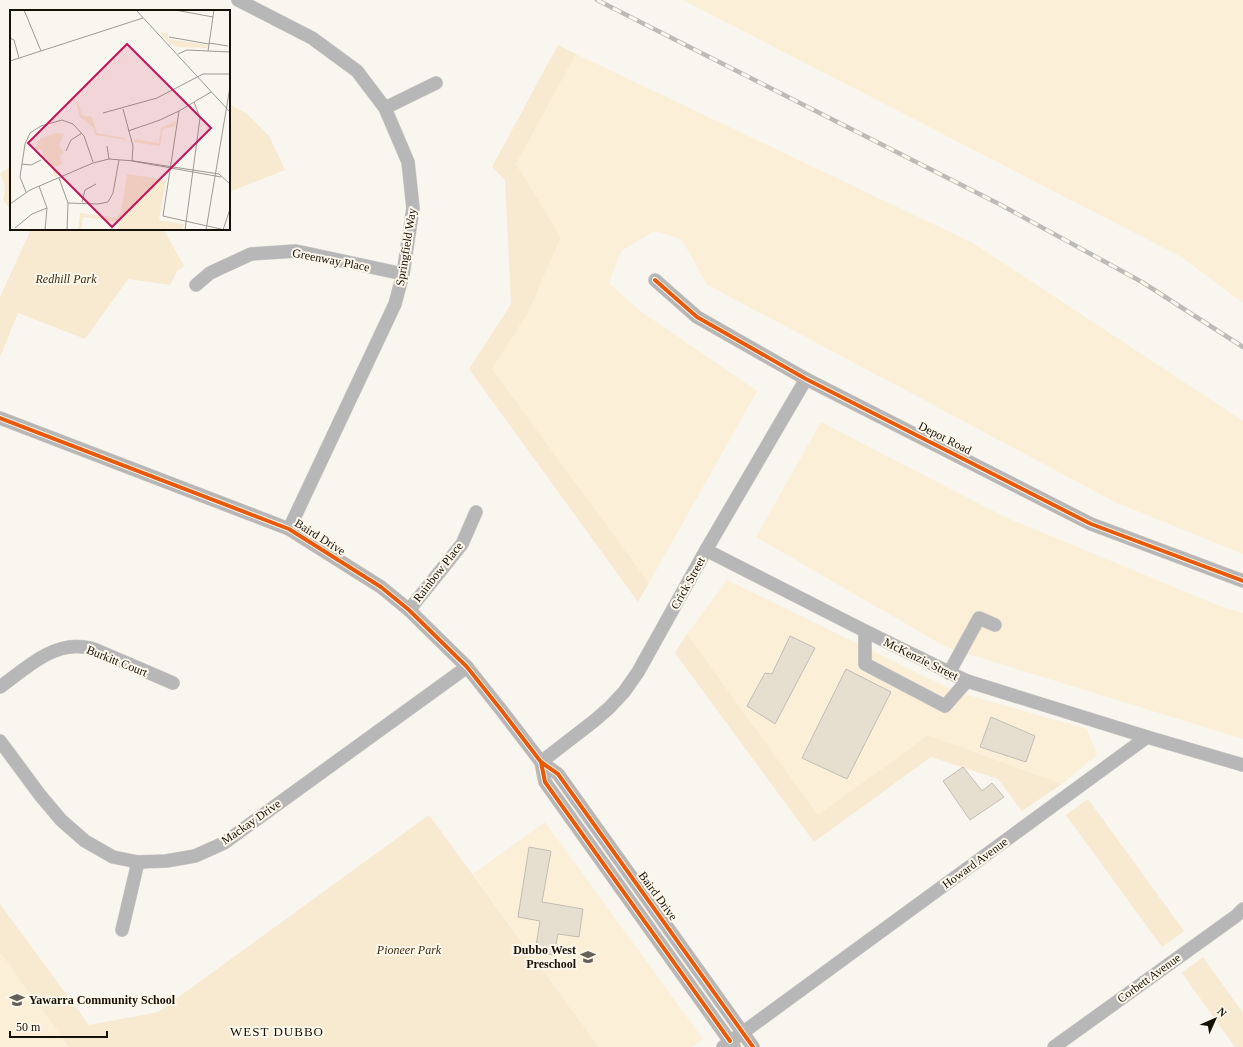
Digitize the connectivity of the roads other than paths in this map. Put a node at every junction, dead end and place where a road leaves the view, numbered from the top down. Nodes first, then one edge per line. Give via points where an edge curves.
1 (238, 0) edge
2 (436, 83) dead end
3 (385, 108) junction
4 (403, 274) junction
5 (655, 280) dead end
6 (196, 285) dead end
7 (806, 379) junction
8 (0, 418) edge
9 (476, 512) dead end
10 (289, 529) junction
11 (706, 550) junction
12 (1243, 581) edge
13 (409, 610) junction
14 (995, 625) dead end
15 (865, 631) junction
16 (467, 667) junction
17 (949, 673) junction
18 (966, 681) junction
19 (173, 683) dead end
20 (0, 688) edge
21 (1147, 738) junction
22 (0, 741) edge
23 (541, 762) junction
24 (1243, 766) edge
25 (138, 862) junction
26 (1243, 908) edge
27 (122, 930) dead end
28 (742, 1032) junction
29 (729, 1045) edge
30 (753, 1047) edge
31 (1054, 1047) edge

1 - 3 street, Springfield Way via 312,38 357,72
2 - 3 street
3 - 4 street, Springfield Way via 408,162 412,193 413,208
4 - 6 street, Greenway Place via 296,251 251,254 210,272
4 - 10 street, Springfield Way via 396,304
5 - 7 street, Depot Road via 697,317
7 - 11 street, Crick Street
7 - 12 street, Depot Road via 1091,524
8 - 10 street, Baird Drive
9 - 13 street, Rainbow Place via 462,544
10 - 13 street, Baird Drive via 381,587
11 - 15 street, McKenzie Street
11 - 23 street, Crick Street via 638,672 624,692 594,721
13 - 16 street, Baird Drive
14 - 17 street via 979,618
15 - 17 street, McKenzie Street
15 - 18 street via 865,664 945,706
16 - 23 street, Baird Drive
16 - 25 street, Mackay Drive via 224,843 195,856
17 - 18 street, McKenzie Street
18 - 21 street, McKenzie Street
19 - 20 street, Burkitt Court via 84,647 66,648 50,653
21 - 24 street
21 - 28 street, Howard Avenue
22 - 25 street, Mackay Drive via 61,820 84,841 113,857
23 - 28 street, Baird Drive via 558,774
23 - 29 street, Baird Drive via 545,782
25 - 27 street
26 - 31 street, Corbett Avenue via 1236,916
28 - 29 street, Howard Avenue
28 - 30 street, Baird Drive

